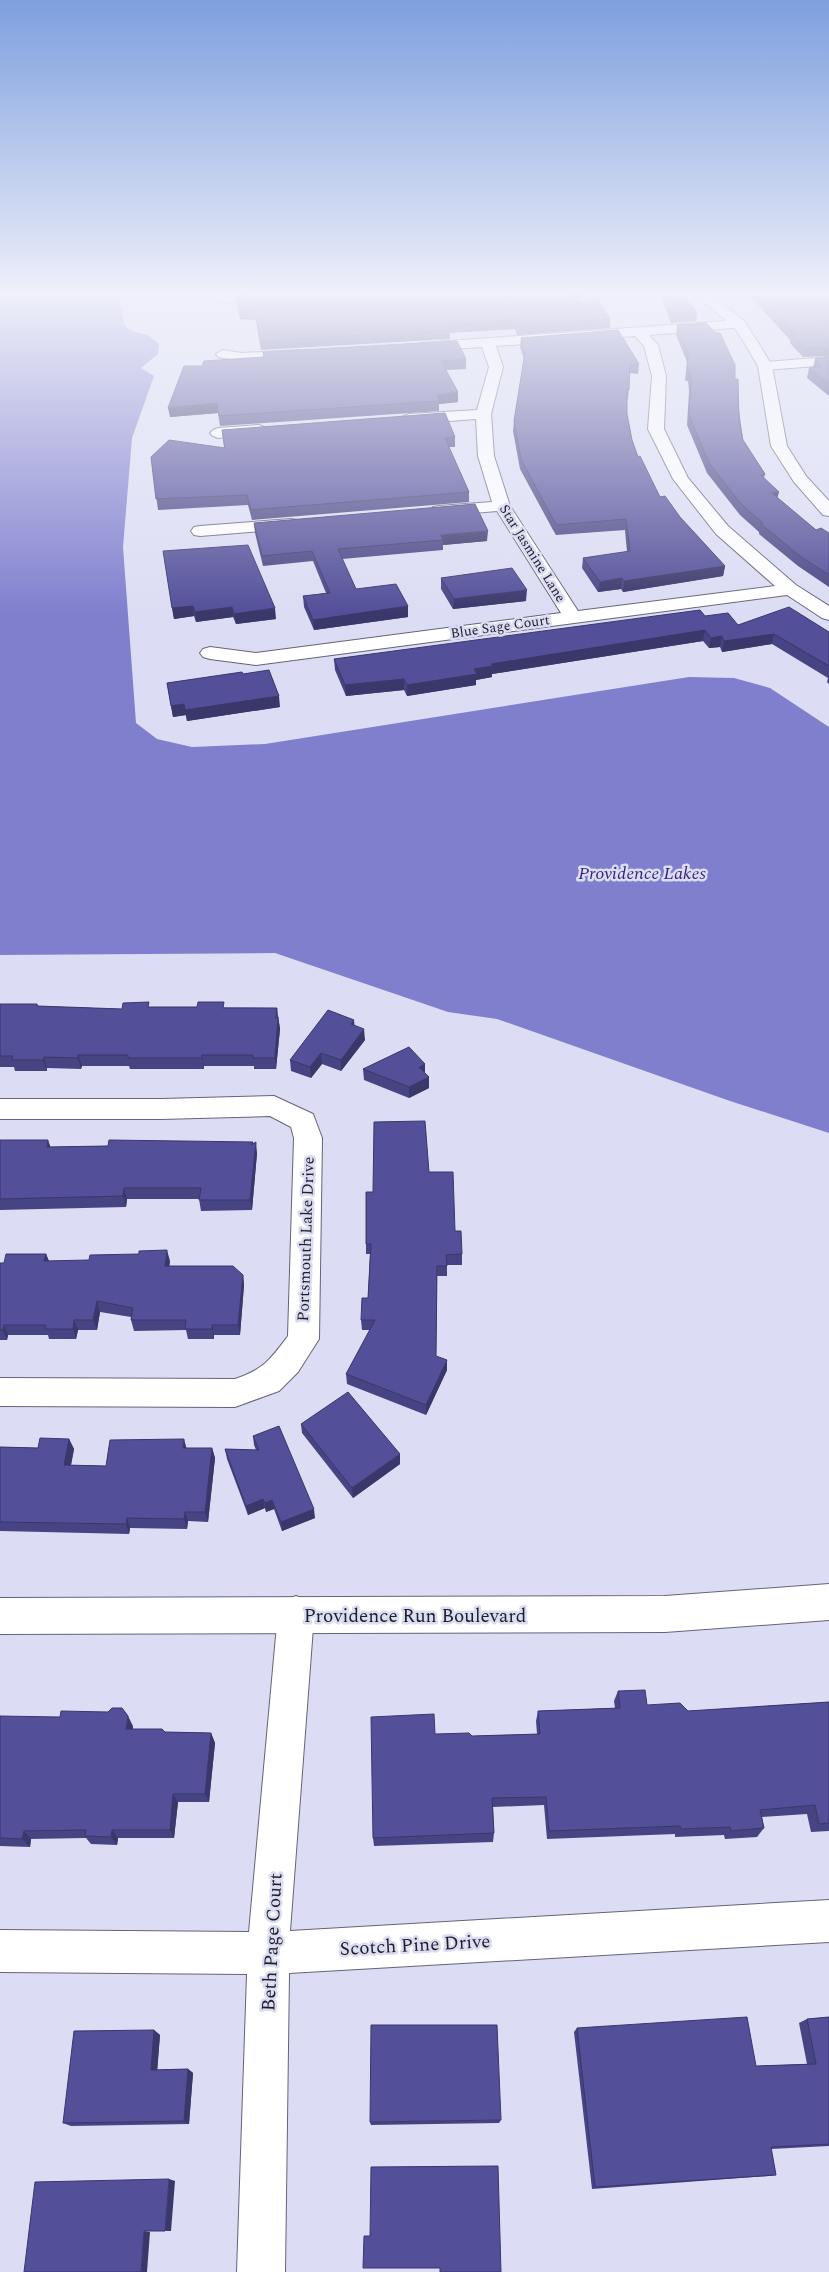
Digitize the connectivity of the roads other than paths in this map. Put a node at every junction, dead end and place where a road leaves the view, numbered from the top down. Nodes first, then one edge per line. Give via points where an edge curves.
1 (487, 401) edge
2 (658, 401) edge
3 (771, 401) edge
4 (483, 414) junction
5 (394, 420) edge
6 (277, 429) edge
7 (218, 433) dead end
8 (502, 506) junction
9 (829, 511) edge
10 (424, 512) edge
11 (307, 522) edge
12 (200, 531) dead end
13 (790, 588) junction
14 (829, 614) edge
15 (572, 616) junction
16 (210, 653) dead end
17 (0, 1109) edge
18 (0, 1392) edge
19 (829, 1602) edge
20 (296, 1614) junction
21 (0, 1616) edge
22 (829, 1921) edge
23 (0, 1952) edge
24 (268, 1953) junction
25 (261, 2272) edge

1 - 4 street, Star Jasmine Lane
2 - 13 street via 656,429 681,479 722,530
3 - 9 street via 779,446 800,479
4 - 5 street
4 - 8 street, Star Jasmine Lane via 486,456
6 - 7 street
8 - 10 street
8 - 15 street, Star Jasmine Lane
11 - 12 street
13 - 14 street
13 - 15 street, Blue Sage Court
15 - 16 street, Blue Sage Court via 256,659
17 - 18 street, Portsmouth Lake Drive via 274,1106 303,1122 308,1138 303,1339 268,1381 236,1393
19 - 20 street, Providence Run Boulevard via 665,1614
20 - 21 street, Providence Run Boulevard
20 - 24 street, Beth Page Court
22 - 24 street, Scotch Pine Drive
23 - 24 street, Scotch Pine Drive
24 - 25 street, Beth Page Court

